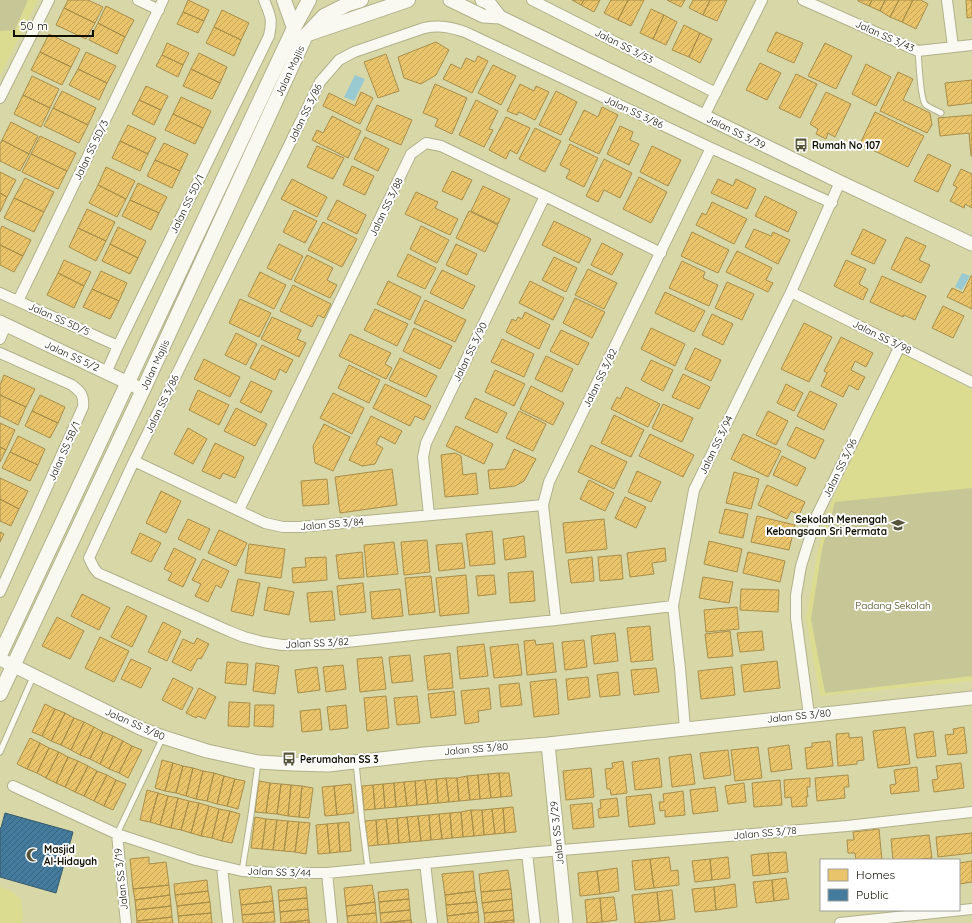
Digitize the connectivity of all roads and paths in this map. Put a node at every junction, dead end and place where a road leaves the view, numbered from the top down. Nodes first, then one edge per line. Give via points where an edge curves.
1 (49, 0) edge
2 (138, 0) edge
3 (264, 0) edge
4 (284, 0) edge
5 (295, 0) edge
6 (309, 0) edge
7 (361, 0) edge
8 (408, 0) edge
9 (450, 0) edge
10 (482, 0) edge
11 (532, 0) edge
12 (762, 0) edge
13 (803, 0) edge
14 (947, 0) edge
15 (161, 5) edge
16 (500, 18) junction
17 (300, 31) junction
18 (972, 45) edge
19 (953, 48) junction
20 (918, 51) junction
21 (716, 93) junction
22 (0, 98) edge
23 (941, 113) dead end
24 (704, 116) junction
25 (711, 148) junction
26 (840, 182) junction
27 (545, 196) junction
28 (832, 203) junction
29 (972, 244) edge
30 (660, 254) junction
31 (791, 292) junction
32 (0, 293) edge
33 (18, 301) junction
34 (3, 324) edge
35 (0, 338) edge
36 (118, 346) junction
37 (900, 346) junction
38 (0, 352) edge
39 (106, 373) junction
40 (128, 382) junction
41 (972, 382) edge
42 (143, 390) junction
43 (134, 461) junction
44 (543, 505) junction
45 (239, 510) junction
46 (429, 515) junction
47 (94, 568) joint
48 (0, 592) edge
49 (673, 606) junction
50 (556, 620) junction
51 (0, 655) edge
52 (0, 659) edge
53 (13, 666) junction
54 (33, 676) junction
55 (0, 694) edge
56 (972, 698) edge
57 (809, 715) junction
58 (685, 729) junction
59 (163, 737) junction
60 (548, 744) junction
61 (0, 752) edge
62 (258, 762) junction
63 (356, 762) junction
64 (13, 786) dead end
65 (972, 812) edge
66 (117, 834) junction
67 (559, 850) junction
68 (527, 853) junction
69 (425, 863) junction
70 (222, 867) junction
71 (368, 869) junction
72 (242, 870) junction
73 (327, 873) junction
74 (972, 909) edge
75 (960, 910) edge
76 (953, 911) edge
77 (126, 923) edge
78 (228, 923) edge
79 (332, 923) edge
80 (432, 923) edge
81 (535, 923) edge
82 (566, 923) edge
83 (840, 923) edge

1 - 22 street
2 - 15 street
3 - 36 street, Jalan SS 5D/1 via 271,18 269,36
4 - 17 main road
5 - 17 main road
6 - 17 main road, Jalan Majlis
7 - 17 main road via 324,16
8 - 17 main road
9 - 16 street, Jalan SS 3/39 via 483,16
10 - 16 street, Jalan SS 3/39 via 489,3
11 - 21 street, Jalan SS 3/53
12 - 21 street
13 - 20 street, Jalan SS 3/43
14 - 19 street
15 - 33 street, Jalan SS 5D/3
16 - 24 street, Jalan SS 3/39
17 - 40 main road, Jalan Majlis
17 - 42 main road, Jalan Majlis
18 - 19 street, Jalan SS 3/43
19 - 20 street, Jalan SS 3/43
20 - 23 lane via 924,101 928,107
21 - 24 street
24 - 26 street, Jalan SS 3/39
25 - 28 street, Jalan SS 3/86
25 - 30 street, Jalan SS 3/82
25 - 43 street, Jalan SS 3/86 via 465,32 450,28 424,28 354,52 339,60 320,82
26 - 28 street, Jalan SS 3/94
26 - 29 street, Jalan SS 3/39
27 - 30 street, Jalan SS 3/88
27 - 45 street, Jalan SS 3/88 via 442,146 426,143 411,154
27 - 46 street, Jalan SS 3/90 via 426,443 423,457
28 - 31 street, Jalan SS 3/94
30 - 44 street, Jalan SS 3/82 via 549,482
31 - 37 street, Jalan SS 3/98
31 - 49 street, Jalan SS 3/94 via 694,490
32 - 33 street, Jalan SS 5D/5
33 - 36 street, Jalan SS 5D/5
34 - 35 street
34 - 39 street, Jalan SS 5/2
36 - 39 street, Jalan SS 5D/1
37 - 41 street, Jalan SS 3/98
37 - 57 street, Jalan SS 3/96 via 817,516 801,566 796,595 796,618
38 - 48 street, Jalan SS 5B/1 via 72,385 80,391 84,399 84,407
39 - 40 street, Jalan SS 5/2
40 - 42 street, Jalan SS 5/2
40 - 51 main road, Jalan Majlis
42 - 53 main road, Jalan Majlis
43 - 45 street, Jalan SS 3/84
43 - 47 street, Jalan SS 3/86 via 89,558
44 - 46 street, Jalan SS 3/84
44 - 50 street, Jalan SS 3/82
45 - 46 street, Jalan SS 3/84 via 265,523 283,527
47 - 50 street, Jalan SS 3/82 via 98,573 229,632 264,642 328,644
49 - 50 street, Jalan SS 3/82
49 - 58 street, Jalan SS 3/94
52 - 53 street, Jalan SS 3/80
53 - 54 street, Jalan SS 3/80
53 - 55 main road, Jalan Majlis
54 - 59 street, Jalan SS 3/80
54 - 61 lane
56 - 57 street, Jalan SS 3/80
57 - 58 street, Jalan SS 3/80
58 - 60 street, Jalan SS 3/80
59 - 62 street, Jalan SS 3/80 via 207,751
59 - 66 lane
60 - 63 street, Jalan SS 3/80
60 - 67 street, Jalan SS 3/29
62 - 63 street, Jalan SS 3/80 via 328,765
62 - 72 lane
63 - 71 lane
64 - 66 street, Jalan SS 3/44
65 - 67 street, Jalan SS 3/78 via 847,826
66 - 70 street, Jalan SS 3/44
66 - 77 street, Jalan SS 3/19
67 - 68 street, Jalan SS 3/44
67 - 82 street, Jalan SS 3/29
68 - 69 street, Jalan SS 3/44
68 - 81 street
69 - 71 street, Jalan SS 3/44
69 - 80 street
70 - 72 street, Jalan SS 3/44
70 - 78 street
71 - 73 street, Jalan SS 3/44
72 - 73 street, Jalan SS 3/44 via 279,874
73 - 79 street
74 - 75 street
76 - 83 street

